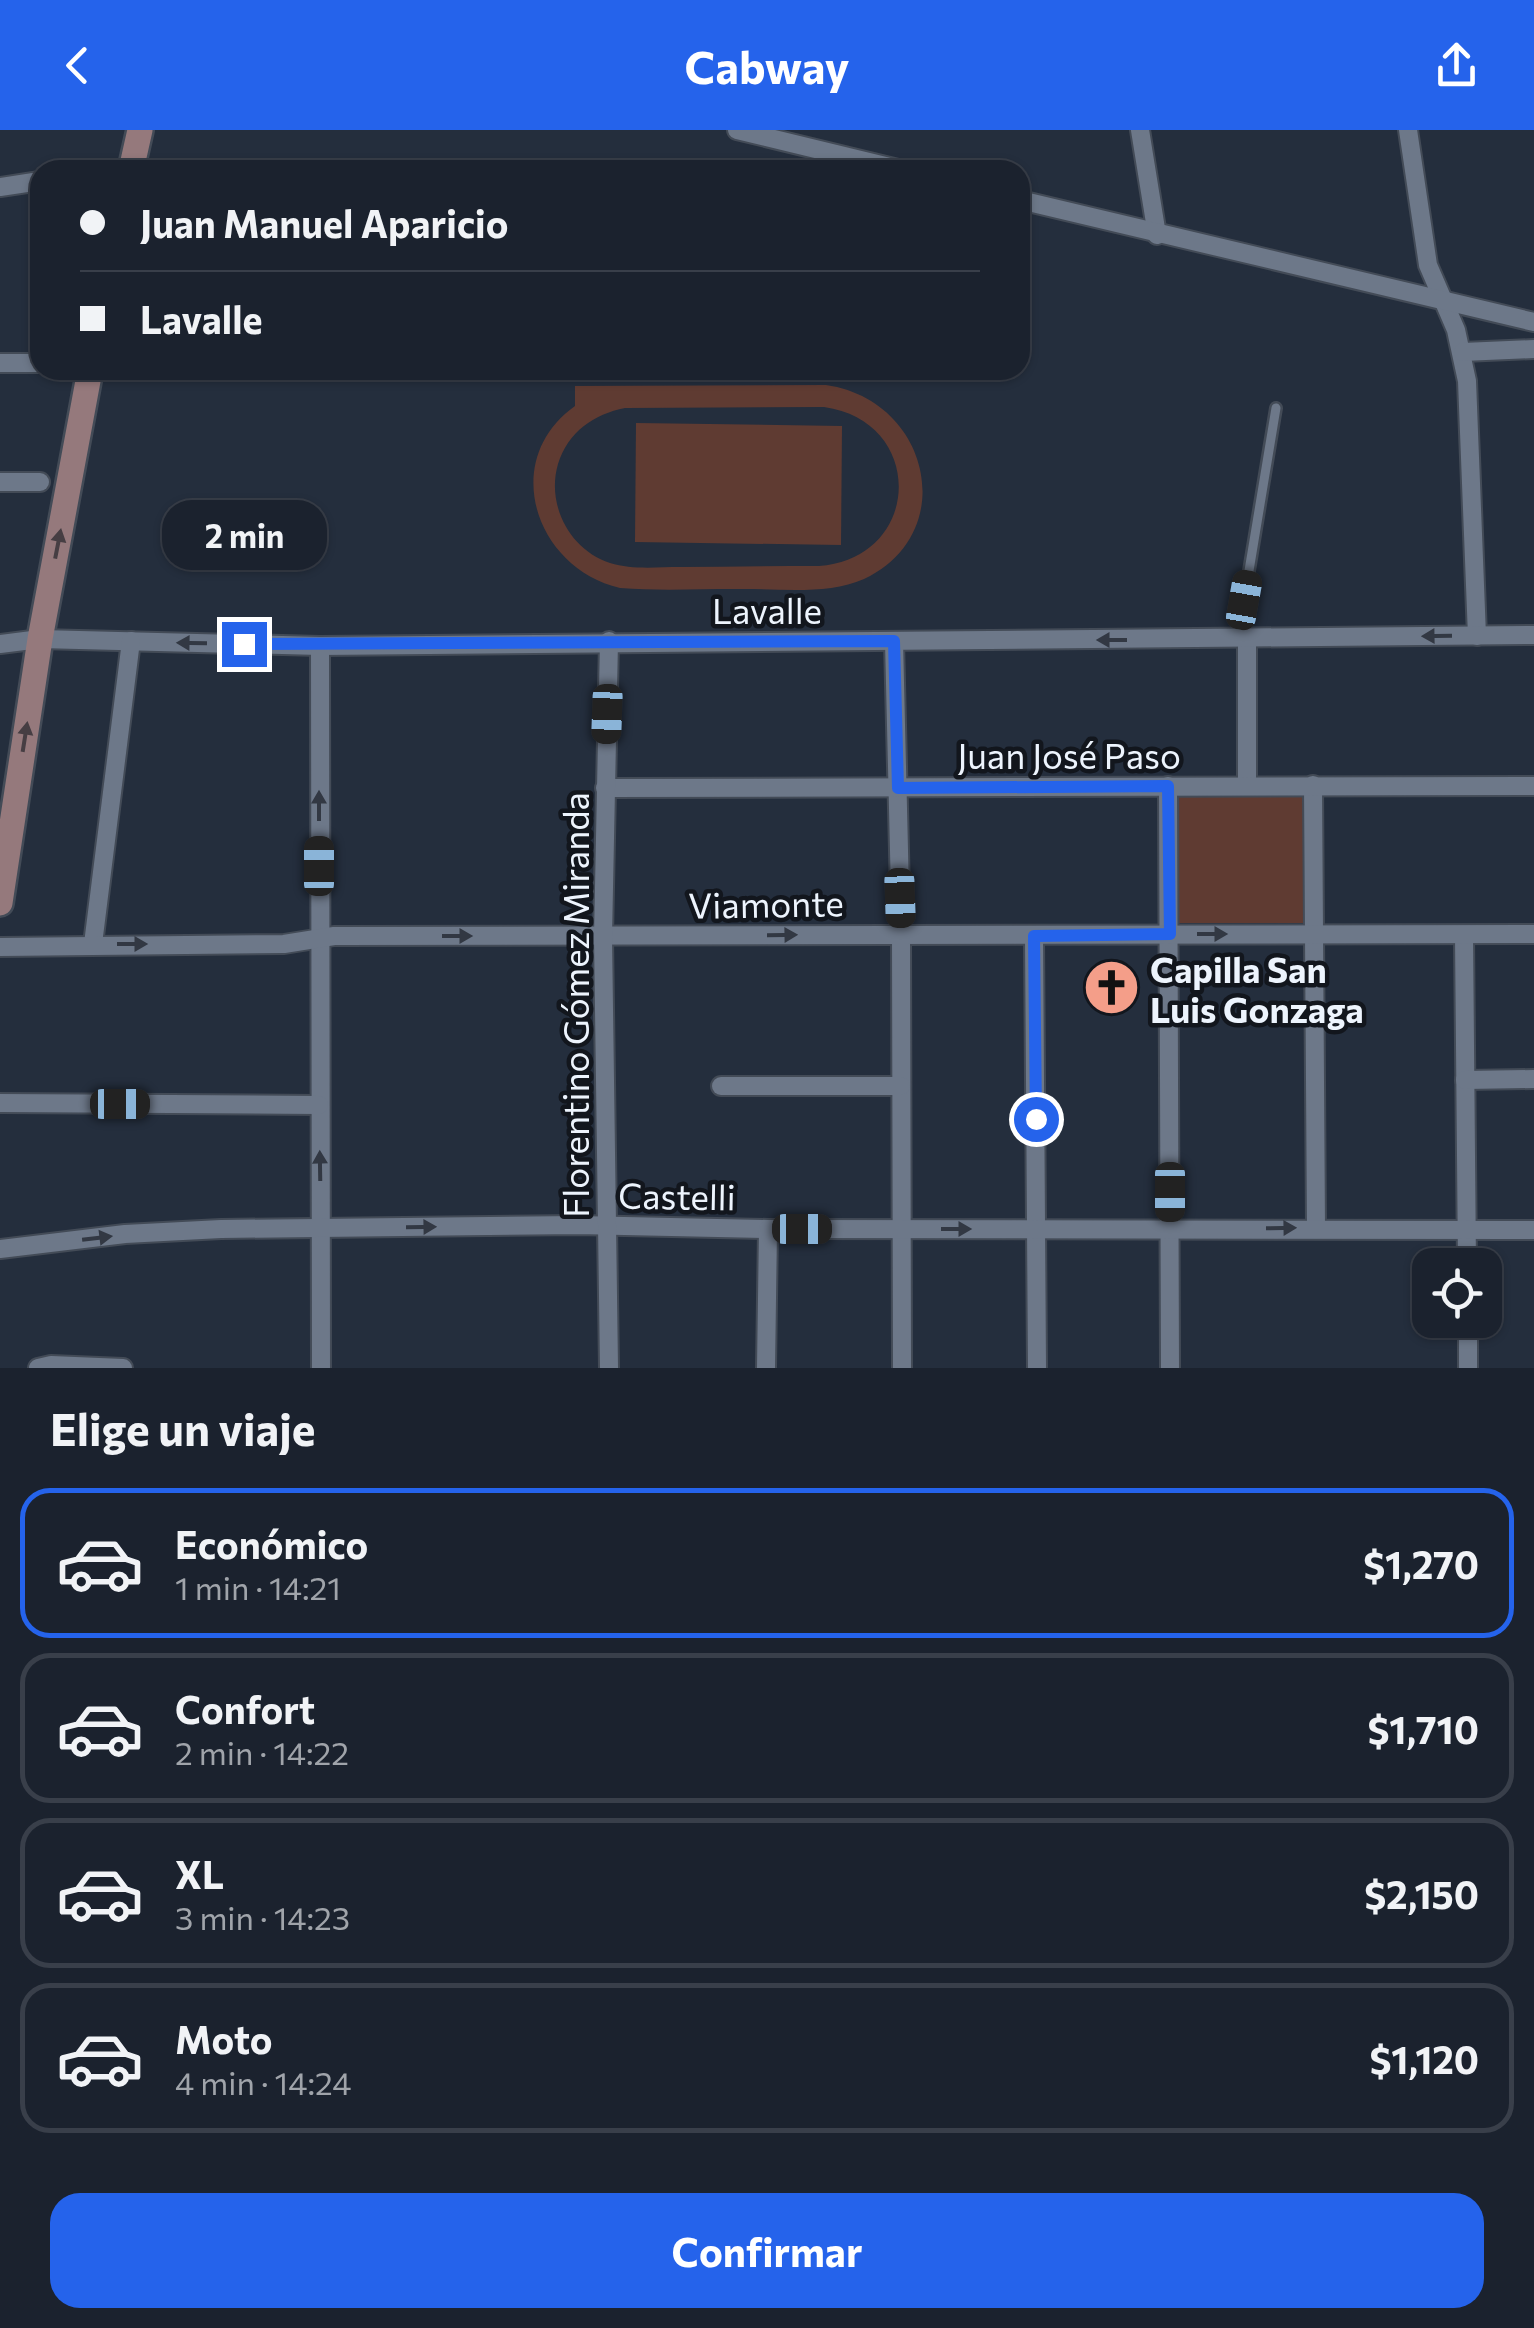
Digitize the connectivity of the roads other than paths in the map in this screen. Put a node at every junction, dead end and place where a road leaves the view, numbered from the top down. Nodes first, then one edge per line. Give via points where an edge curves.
1 (140, 130) edge
2 (736, 130) edge
3 (1140, 130) edge
4 (1408, 130) edge
5 (803, 137) edge
6 (134, 160) edge
7 (872, 160) edge
8 (30, 182) edge
9 (0, 187) edge
10 (1030, 203) edge
11 (1158, 235) junction
12 (1444, 298) junction
13 (1534, 322) edge
14 (1534, 349) edge
15 (1463, 352) junction
16 (30, 363) edge
17 (0, 364) edge
18 (88, 380) edge
19 (1276, 408) dead end
20 (0, 482) edge
21 (40, 482) dead end
22 (1534, 635) edge
23 (1477, 636) junction
24 (1242, 639) junction
25 (40, 640) junction
26 (609, 641) junction
27 (894, 641) junction
28 (130, 642) junction
29 (0, 644) edge
30 (320, 646) junction
31 (1313, 784) junction
32 (1247, 785) junction
33 (1168, 786) junction
34 (1534, 786) edge
35 (605, 788) junction
36 (898, 788) junction
37 (0, 902) edge
38 (901, 934) junction
39 (1170, 934) junction
40 (1314, 934) junction
41 (1464, 934) junction
42 (1534, 934) edge
43 (1034, 936) junction
44 (603, 937) junction
45 (318, 940) junction
46 (93, 944) junction
47 (0, 947) edge
48 (1534, 1079) edge
49 (1465, 1080) junction
50 (721, 1086) dead end
51 (901, 1086) junction
52 (0, 1104) edge
53 (319, 1105) junction
54 (608, 1226) junction
55 (320, 1228) junction
56 (1316, 1228) junction
57 (768, 1229) junction
58 (902, 1229) junction
59 (1038, 1229) junction
60 (1170, 1230) junction
61 (1466, 1230) junction
62 (1534, 1230) edge
63 (1467, 1248) edge
64 (0, 1250) edge
65 (1468, 1338) edge
66 (38, 1368) edge
67 (123, 1368) edge
68 (321, 1368) edge
69 (609, 1368) edge
70 (766, 1368) edge
71 (902, 1368) edge
72 (1037, 1368) edge
73 (1170, 1368) edge
74 (1468, 1368) edge

1 - 6 main road
2 - 5 street
3 - 11 street
4 - 12 street via 1428,264
5 - 7 street
8 - 9 street
10 - 11 street
11 - 12 street
12 - 13 street
12 - 15 street
14 - 15 street
15 - 23 street
16 - 17 street
25 -> 18 main road
19 - 24 lane
20 - 21 street
22 - 23 street, Lavalle
23 -> 24 street, Lavalle
24 -> 27 street, Lavalle
24 - 32 street
25 - 28 street, Lavalle
25 - 29 street, Lavalle
37 -> 25 main road
26 - 27 street, Lavalle
26 - 30 street, Lavalle
26 - 35 street, Florentino Gómez Miranda
27 - 36 street
30 -> 28 street, Lavalle
28 - 46 street
45 -> 30 street
31 - 32 street, Juan José Paso
31 - 34 street, Juan José Paso
31 - 40 street
32 - 33 street, Juan José Paso
33 - 36 street, Juan José Paso
33 - 39 street
35 - 36 street, Juan José Paso
35 - 44 street, Florentino Gómez Miranda
36 - 38 street
38 - 43 street, Viamonte
44 -> 38 street, Viamonte
38 - 51 street
39 -> 40 street, Viamonte
39 - 43 street, Viamonte
39 - 60 street
40 - 41 street, Viamonte
40 - 56 street
41 - 42 street, Viamonte
41 - 49 street
43 - 59 street
45 -> 44 street, Viamonte
44 - 54 street, Florentino Gómez Miranda
46 -> 45 street, Viamonte
45 - 53 street
46 - 47 street, Viamonte
48 - 49 street
49 - 61 street
50 - 51 street
51 - 58 street
52 - 53 street
55 -> 53 street
55 -> 54 street, Castelli
54 - 57 street, Castelli
54 - 69 street, Florentino Gómez Miranda
64 -> 55 street, Castelli via 126,1234
55 - 68 street
60 -> 56 street, Castelli
56 - 61 street, Castelli
57 - 58 street, Castelli
57 - 70 street
58 -> 59 street, Castelli
58 - 71 street
59 - 60 street, Castelli
59 - 72 street
60 - 73 street
61 - 62 street, Castelli
61 - 63 street
65 - 74 street
66 - 67 street

